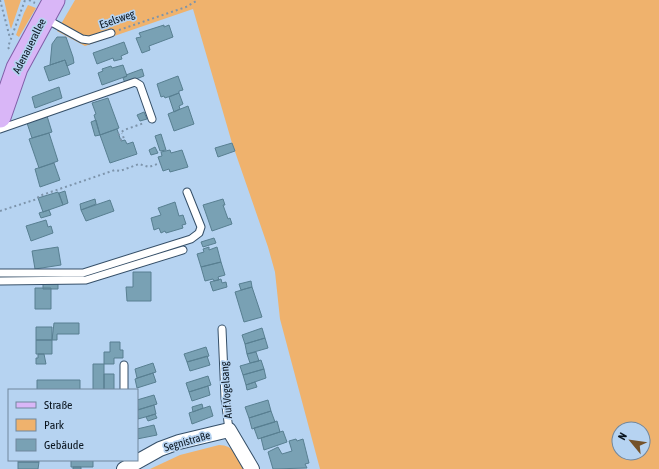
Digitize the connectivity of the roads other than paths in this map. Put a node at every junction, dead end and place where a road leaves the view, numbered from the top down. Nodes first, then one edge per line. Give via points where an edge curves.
1 (54, 0) edge
2 (44, 18) junction
3 (111, 33) road end
4 (0, 116) edge
5 (149, 121) road end
6 (188, 192) dead end
7 (183, 250) dead end
8 (0, 273) edge
9 (0, 281) edge
10 (222, 329) dead end
11 (124, 365) dead end
12 (124, 389) edge
13 (229, 430) junction
14 (138, 460) edge
15 (135, 461) edge
16 (125, 466) edge
17 (252, 469) edge

1 - 2 main road, Adenauerallee
2 - 3 lane, Eselsweg via 82,39 88,40
2 - 4 main road, Adenauerallee via 17,68
4 - 5 lane via 135,82 140,85
6 - 8 lane via 201,228 191,239 83,273
7 - 9 lane via 86,280
10 - 13 lane, Auf Vogelsang
11 - 12 lane
13 - 14 street, Segnistraße via 179,442
13 - 17 street, Auf Vogelsang
15 - 16 street, Segnistraße

